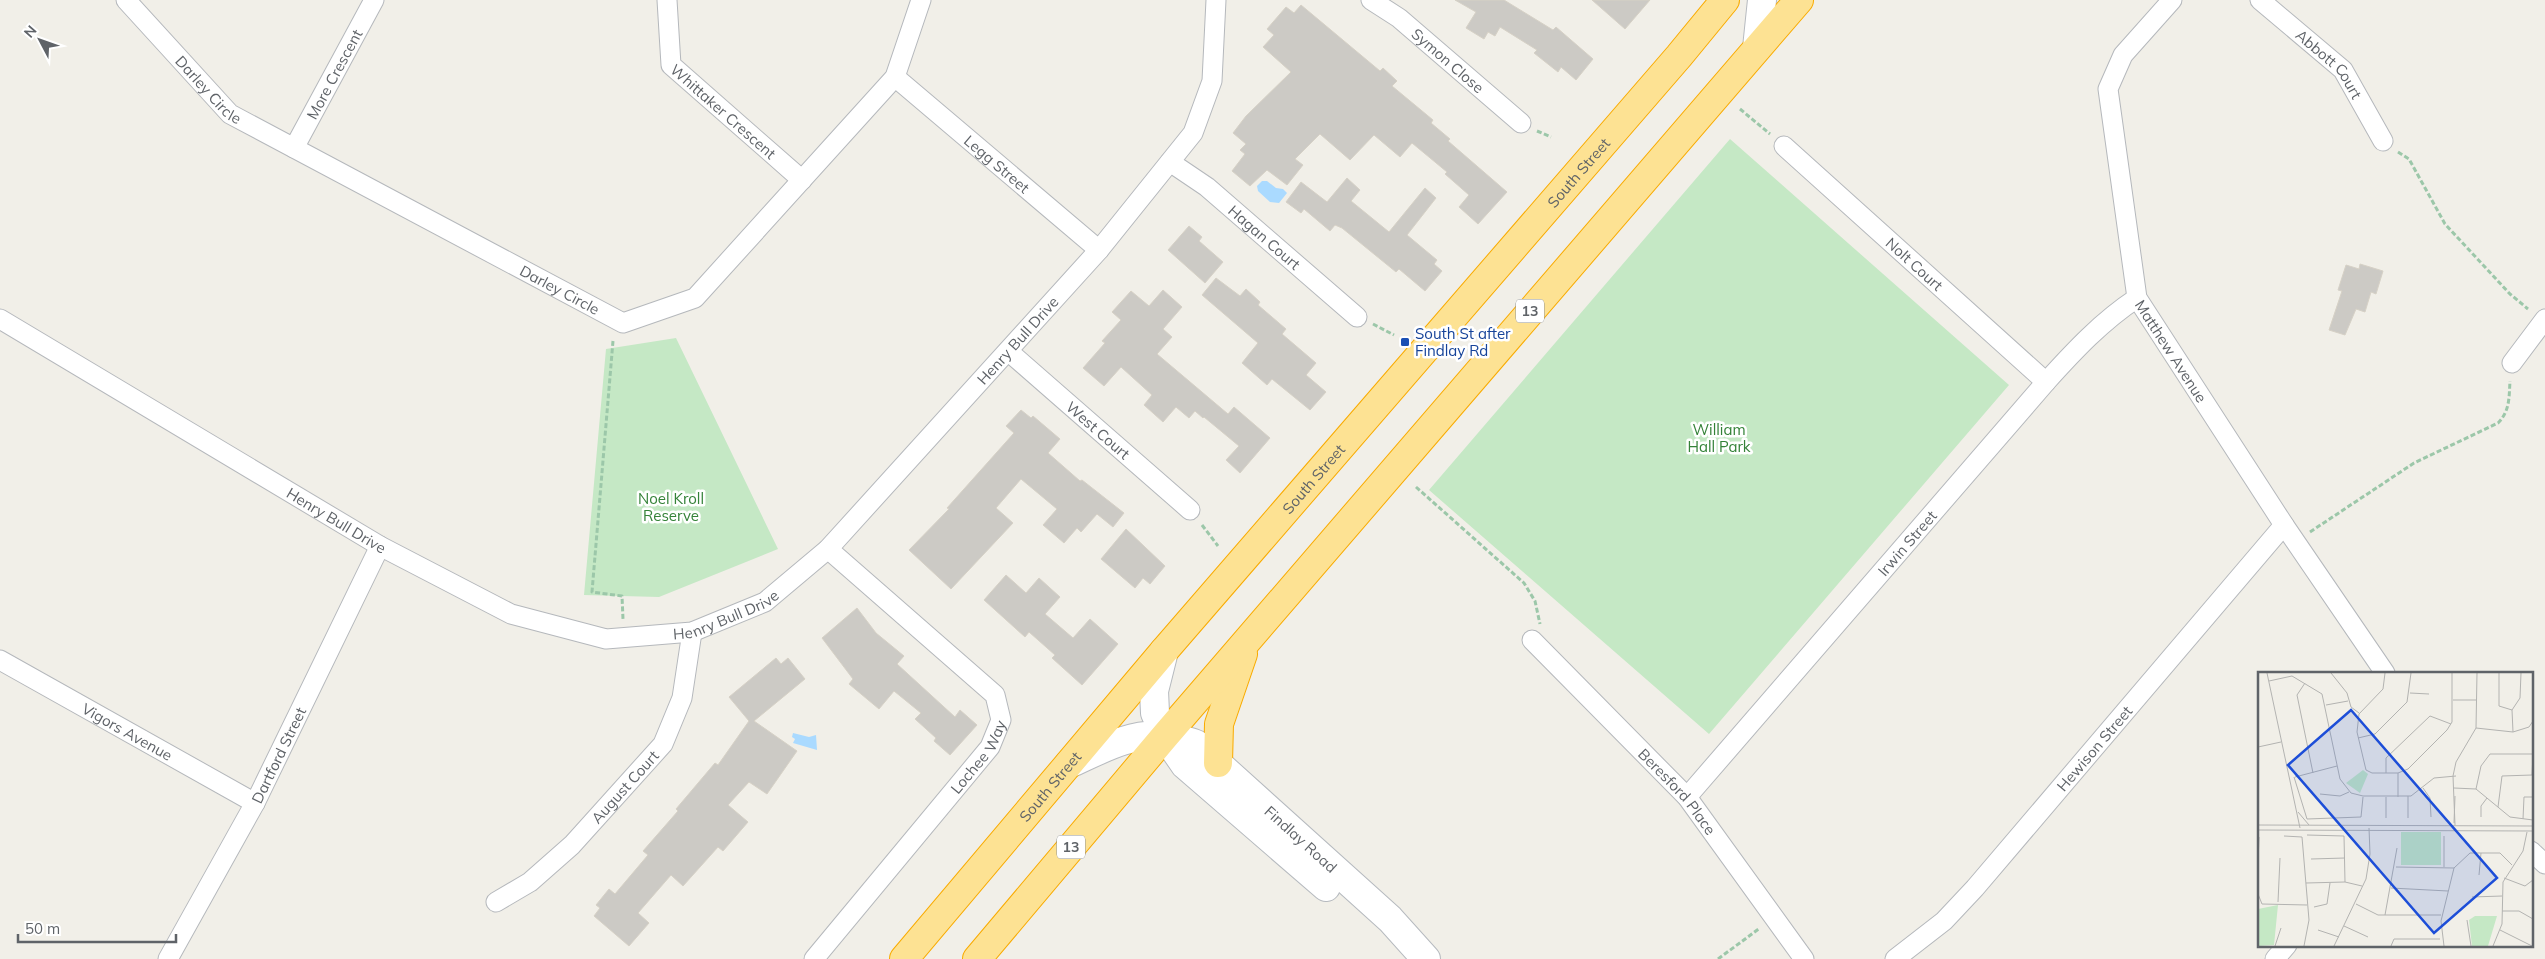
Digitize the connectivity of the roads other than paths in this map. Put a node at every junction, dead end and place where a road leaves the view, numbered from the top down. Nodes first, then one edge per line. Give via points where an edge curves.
1 (126, 0) edge
2 (374, 0) edge
3 (668, 0) edge
4 (921, 0) edge
5 (1216, 0) edge
6 (1371, 0) edge
7 (1725, 0) edge
8 (1762, 0) edge
9 (1799, 0) edge
10 (2172, 0) edge
11 (2260, 0) edge
12 (1757, 48) junction
13 (895, 77) junction
14 (1521, 124) dead end
15 (2383, 141) road end
16 (1784, 146) road end
17 (294, 148) junction
18 (1170, 162) junction
19 (802, 180) junction
20 (1099, 250) junction
21 (2137, 298) junction
22 (1357, 316) dead end
23 (0, 319) edge
24 (2545, 320) edge
25 (1008, 351) junction
26 (2512, 363) road end
27 (2046, 382) junction
28 (1190, 510) road end
29 (2284, 526) junction
30 (380, 546) junction
31 (828, 549) junction
32 (692, 632) junction
33 (1250, 638) junction
34 (1532, 640) road end
35 (1164, 651) junction
36 (0, 660) edge
37 (2384, 672) edge
38 (1165, 736) junction
39 (1218, 763) junction
40 (1069, 764) junction
41 (1687, 797) junction
42 (255, 803) junction
43 (2532, 852) edge
44 (2545, 864) edge
45 (496, 902) dead end
46 (2286, 946) edge
47 (168, 959) edge
48 (814, 959) edge
49 (904, 959) edge
50 (978, 959) edge
51 (1404, 959) edge
52 (1426, 959) edge
53 (1804, 959) edge
54 (1895, 959) edge
55 (2275, 959) edge

1 - 17 street, Darley Circle via 230,114
2 - 17 street, More Crescent
3 - 19 street, Whittaker Crescent via 670,65
4 - 13 street, Darley Circle
5 - 18 street, Henry Bull Drive via 1212,81 1193,132
6 - 14 street, Symon Close via 1399,18
7 - 35 highway, South Street
8 - 12 main road
9 - 12 highway, 13
10 - 21 street, Matthew Avenue via 2123,55 2108,89
11 - 15 street, Abbott Court via 2343,70
12 - 33 highway, 13
13 - 19 street, Darley Circle
13 - 20 street, Legg Street
16 - 27 street, Nolt Court
17 - 19 street, Darley Circle via 623,323 695,298
18 - 20 street, Henry Bull Drive
18 - 22 street, Hagan Court via 1206,187
20 - 25 street, Henry Bull Drive
21 - 27 street, Irwin Street via 2114,313
21 - 29 street, Matthew Avenue
23 - 30 street, Henry Bull Drive
24 - 26 street
25 - 28 street, West Court
25 - 31 street, Henry Bull Drive
27 - 41 street, Irwin Street
29 - 37 street, Matthew Avenue
29 - 54 street, Hewison Street via 1975,888 1944,921
30 - 32 street, Henry Bull Drive via 511,614 606,639
30 - 42 street, Dartford Street
31 - 32 street, Henry Bull Drive via 766,602
31 - 48 street, Lochee Way via 995,695 1001,720 990,747
32 - 45 street, August Court via 682,698 663,744 572,845 530,882
33 - 38 highway, 13
33 - 39 highway via 1219,724
34 - 41 street, Beresford Place
35 - 38 main road, Findlay Road via 1154,691 1155,713
35 - 40 highway, South Street
36 - 42 street, Vigors Avenue
38 - 39 main road, Findlay Road via 1196,744
38 - 40 main road, Findlay Road via 1118,743
38 - 50 highway, 13
38 - 51 main road, Findlay Road via 1185,765 1372,926
39 - 52 main road, Findlay Road via 1390,920
40 - 49 highway, South Street
41 - 53 street, Beresford Place
42 - 47 street, Dartford Street
43 - 44 street
46 - 55 street

